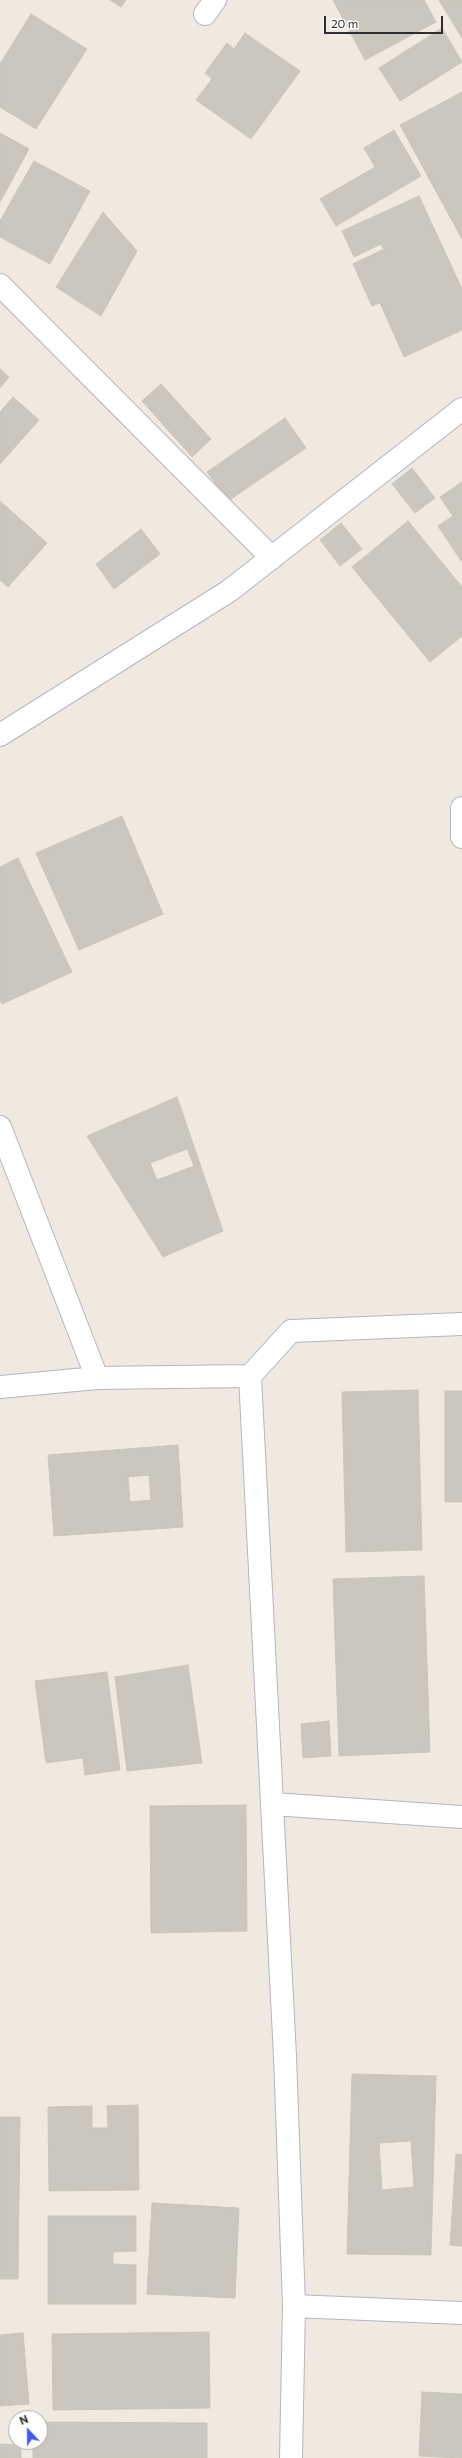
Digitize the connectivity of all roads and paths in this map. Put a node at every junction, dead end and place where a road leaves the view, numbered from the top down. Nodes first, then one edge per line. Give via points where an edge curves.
1 (0, 285) edge
2 (462, 409) edge
3 (272, 558) junction
4 (0, 735) edge
5 (462, 808) edge
6 (462, 837) edge
7 (0, 1127) edge
8 (462, 1324) edge
9 (250, 1376) junction
10 (97, 1378) junction
11 (0, 1387) edge
12 (273, 1804) junction
13 (462, 1817) edge
14 (294, 2306) junction
15 (462, 2313) edge
16 (291, 2458) edge

1 - 3 street
2 - 3 street
3 - 4 street via 229,591
5 - 6 street
7 - 10 street
8 - 9 street via 291,1331
9 - 10 street
9 - 12 street
10 - 11 street
12 - 13 street
12 - 14 street
14 - 15 street
14 - 16 street

